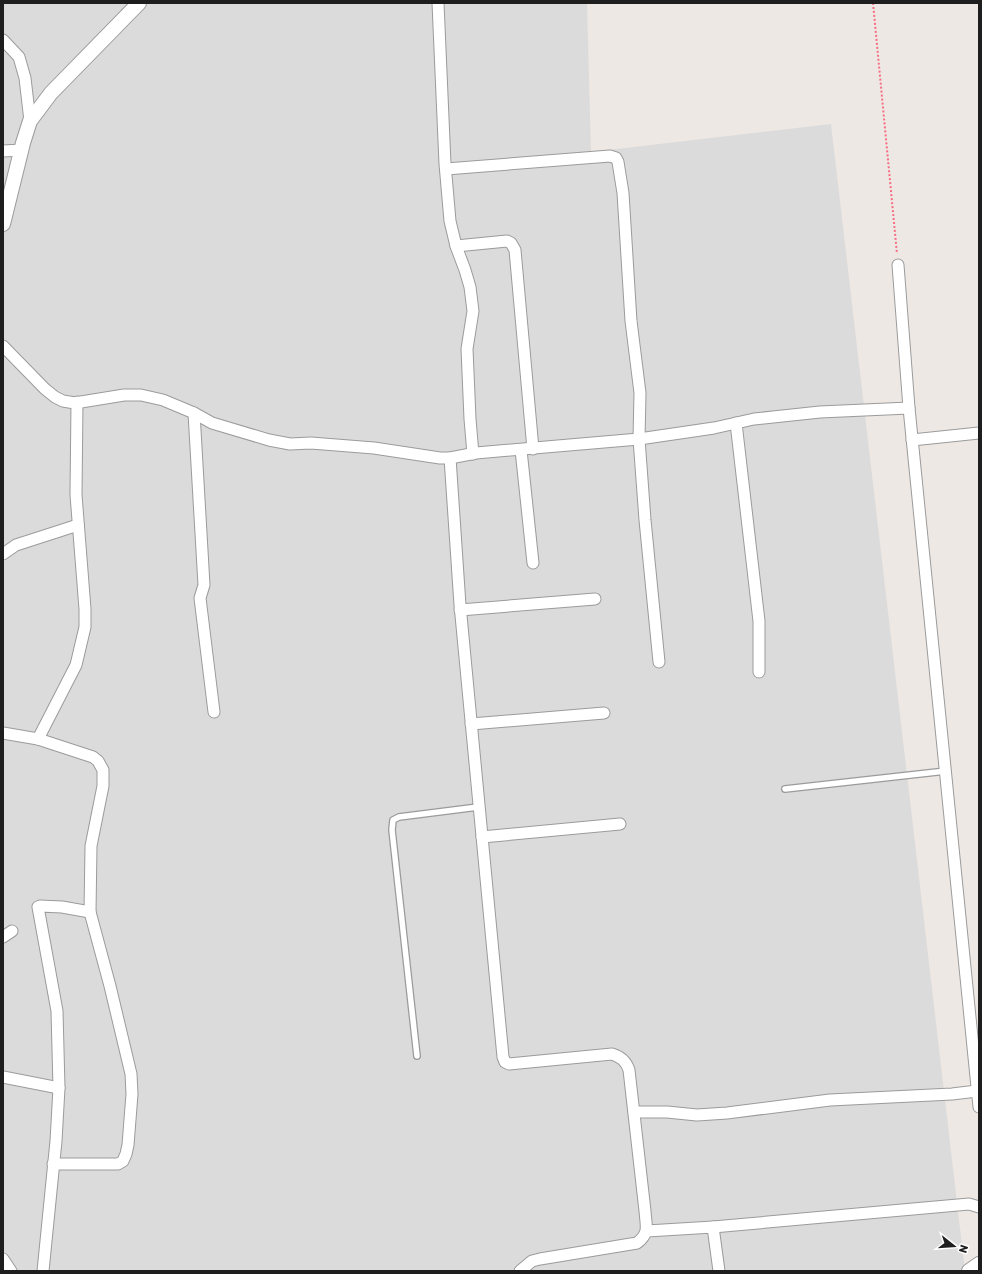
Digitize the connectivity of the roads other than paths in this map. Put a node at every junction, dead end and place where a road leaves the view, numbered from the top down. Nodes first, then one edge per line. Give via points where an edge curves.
1 (139, 3) edge
2 (438, 3) edge
3 (3, 40) edge
4 (30, 121) junction
5 (22, 150) junction
6 (3, 151) edge
7 (446, 169) junction
8 (3, 224) edge
9 (456, 246) junction
10 (898, 265) road end
11 (3, 346) edge
12 (77, 402) junction
13 (909, 408) junction
14 (194, 413) junction
15 (736, 423) junction
16 (979, 433) edge
17 (639, 439) junction
18 (912, 440) junction
19 (533, 449) junction
20 (520, 450) junction
21 (473, 454) junction
22 (450, 458) junction
23 (78, 525) junction
24 (3, 554) edge
25 (533, 563) dead end
26 (596, 599) dead end
27 (460, 610) junction
28 (659, 662) dead end
29 (759, 672) dead end
30 (214, 712) dead end
31 (604, 713) dead end
32 (471, 724) junction
33 (3, 733) edge
34 (38, 739) junction
35 (946, 771) junction
36 (785, 789) dead end
37 (478, 807) junction
38 (620, 824) dead end
39 (482, 837) junction
40 (90, 912) junction
41 (417, 1056) dead end
42 (3, 1077) edge
43 (58, 1088) junction
44 (977, 1091) junction
45 (979, 1107) edge
46 (634, 1112) junction
47 (53, 1164) junction
48 (979, 1207) edge
49 (713, 1227) junction
50 (647, 1231) junction
51 (3, 1259) edge
52 (979, 1264) edge
53 (11, 1271) edge
54 (43, 1271) edge
55 (520, 1271) edge
56 (719, 1271) edge
57 (969, 1271) edge

1 - 4 street via 51,93
2 - 7 street
3 - 4 street via 19,58 26,78
4 - 5 street
5 - 6 street
5 - 8 street
7 - 9 street via 450,221
7 - 17 street via 610,156 616,158 623,194 631,321 640,393
9 - 19 street via 507,241 515,250
9 - 21 street via 466,270 473,311 467,349
10 - 13 street
11 - 12 street via 55,397 63,401
12 - 14 street via 124,395 141,396 163,400
12 - 23 street
13 - 15 street via 820,412
13 - 18 street
14 - 22 street via 212,423 290,444 374,448
14 - 30 street via 204,585 200,598
15 - 17 street
15 - 29 street via 759,621
16 - 18 street
17 - 19 street
17 - 28 street
18 - 35 street
19 - 20 street
20 - 21 street
20 - 25 street
21 - 22 street
22 - 27 street
23 - 24 street via 16,545
23 - 34 street via 85,609 84,628 76,665
26 - 27 street
27 - 32 street
31 - 32 street
32 - 37 street
33 - 34 street
34 - 40 street via 94,757 102,770 103,786 91,846
35 - 36 lane
35 - 44 street
37 - 39 street
37 - 41 lane via 392,820
38 - 39 street
39 - 46 street via 505,1062 509,1064 612,1054 618,1056 627,1063 629,1070
40 - 43 street via 62,907 38,907 57,1012
40 - 47 street via 131,1074 128,1145 123,1161 118,1164
42 - 43 street
43 - 47 street
44 - 45 street
44 - 46 street via 830,1100 720,1113
46 - 50 street
47 - 54 street
48 - 49 street via 969,1204
49 - 50 street
49 - 56 street
50 - 55 street via 637,1243 540,1259 532,1261
51 - 53 street
52 - 57 street

